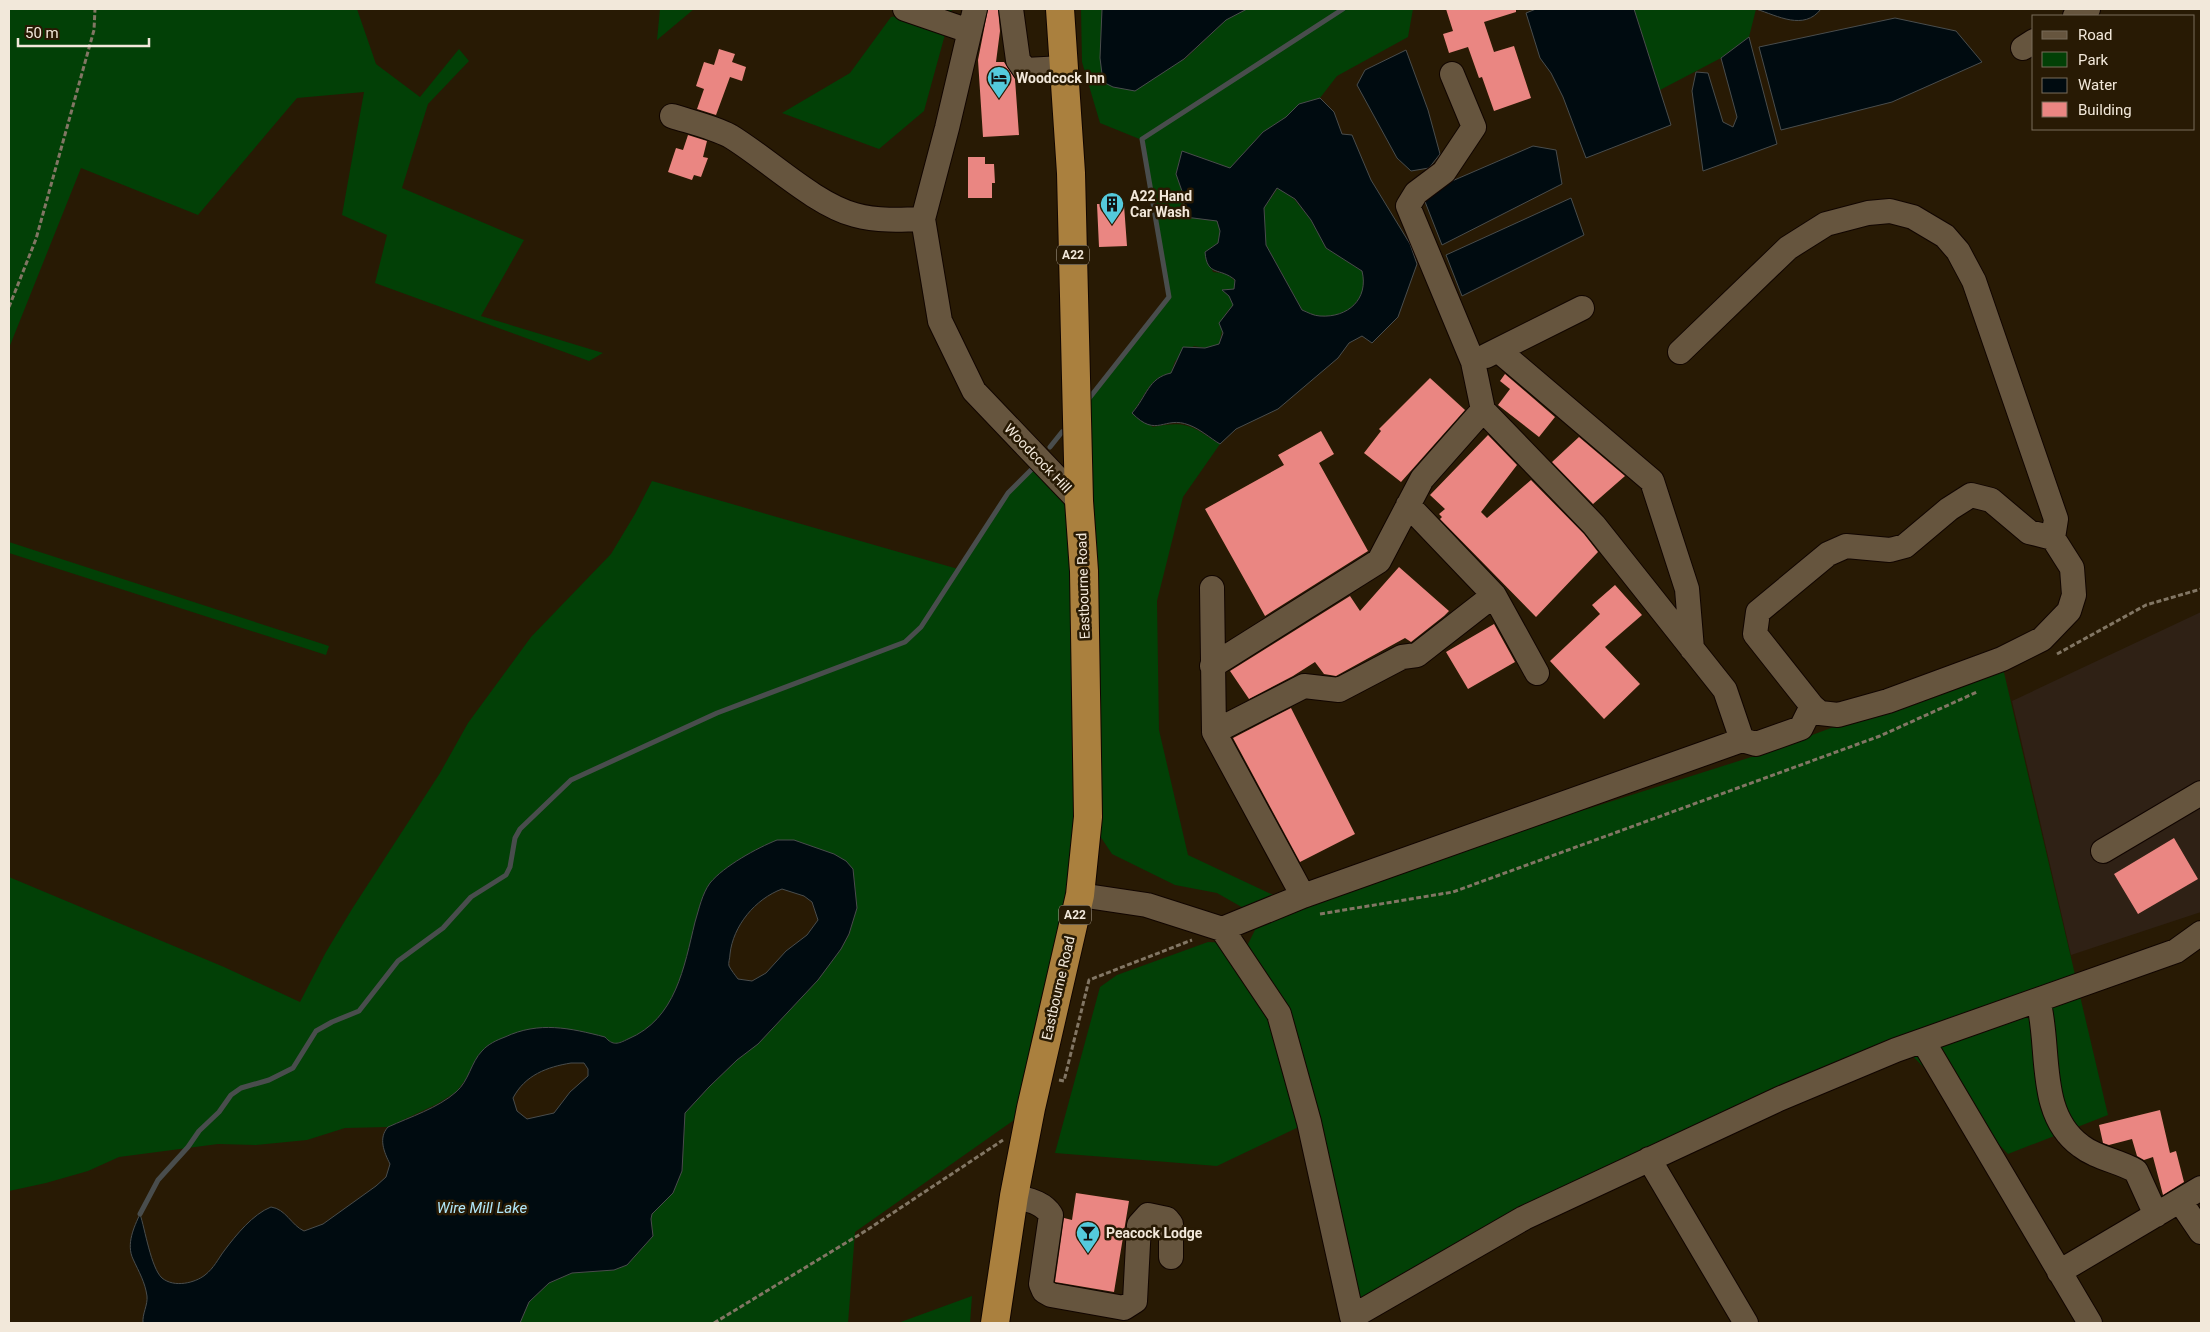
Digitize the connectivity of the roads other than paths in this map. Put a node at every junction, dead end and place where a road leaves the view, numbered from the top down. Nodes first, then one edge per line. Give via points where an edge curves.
1 (905, 9) edge
2 (1011, 9) edge
3 (1060, 9) edge
4 (2088, 9) edge
5 (2077, 15) edge
6 (972, 20) edge
7 (1064, 68) junction
8 (1452, 74) dead end
9 (672, 116) dead end
10 (923, 218) junction
11 (1582, 308) dead end
12 (1498, 350) junction
13 (1680, 352) dead end
14 (1473, 362) junction
15 (1483, 410) junction
16 (1079, 501) junction
17 (1408, 505) junction
18 (2053, 538) junction
19 (1212, 588) dead end
20 (1494, 595) junction
21 (1692, 649) junction
22 (1212, 666) junction
23 (1537, 673) dead end
24 (1812, 706) junction
25 (1214, 732) junction
26 (1742, 740) junction
27 (2201, 793) edge
28 (2102, 851) dead end
29 (1080, 895) junction
30 (1303, 896) junction
31 (1222, 929) junction
32 (2201, 933) edge
33 (2038, 1000) junction
34 (1923, 1041) junction
35 (1649, 1159) junction
36 (2201, 1188) edge
37 (1014, 1196) junction
38 (2180, 1201) junction
39 (2156, 1215) junction
40 (2201, 1232) edge
41 (1171, 1258) dead end
42 (2059, 1272) junction
43 (1348, 1320) edge
44 (995, 1323) edge
45 (1746, 1323) edge
46 (2090, 1323) edge

1 - 6 street
2 - 7 street via 1018,60 1025,70
3 - 7 highway, Woodcock Hill / A22
4 - 5 street
6 - 10 street, Woodcock Hill
7 - 16 highway, Woodcock Hill / A22 via 1070,164
8 - 14 street via 1474,127 1444,172 1416,193 1408,206
9 - 10 street via 727,135 824,202 854,215 898,220
10 - 16 street, Woodcock Hill via 940,322 974,391
11 - 12 street
12 - 14 street
12 - 21 street via 1652,481 1687,589
13 - 18 street via 1788,248 1826,224 1890,211 1913,217 1945,236 1958,251 1974,280 2056,519
14 - 15 street
15 - 17 street via 1422,479
15 - 21 street via 1594,525
16 - 29 highway, Eastbourne Road / A22 via 1084,571 1088,817
17 - 20 street
17 - 22 street via 1378,561
18 - 24 street via 2072,568 2074,594 2069,611 2042,639 2002,659 1838,715 1820,713
18 - 24 street via 2029,532 1991,500 1971,496 1949,509 1905,546 1890,550 1846,546 1828,554 1758,612 1755,634
19 - 22 street
20 - 23 street
20 - 25 street via 1417,655 1402,656 1339,690 1304,686
21 - 26 street via 1725,690
22 - 25 street
24 - 26 street via 1800,728 1756,744
25 - 30 street
26 - 30 street
27 - 28 street
29 - 31 street via 1147,904
29 - 37 highway, Eastbourne Road / A22
30 - 31 street
31 - 43 street via 1279,1014 1309,1122
32 - 33 street via 2176,951
33 - 34 street
33 - 39 street via 2048,1092 2055,1111 2081,1147 2136,1171
34 - 35 street via 1778,1099
34 - 42 street
35 - 43 street via 1524,1218
35 - 45 street
36 - 38 street
37 - 41 street via 1039,1204 1051,1215 1041,1284 1051,1296 1124,1308 1130,1306 1135,1301 1139,1225 1148,1215 1167,1219 1171,1224
37 - 44 highway, Eastbourne Road / A22
38 - 39 street
38 - 40 street
39 - 42 street
42 - 46 street

